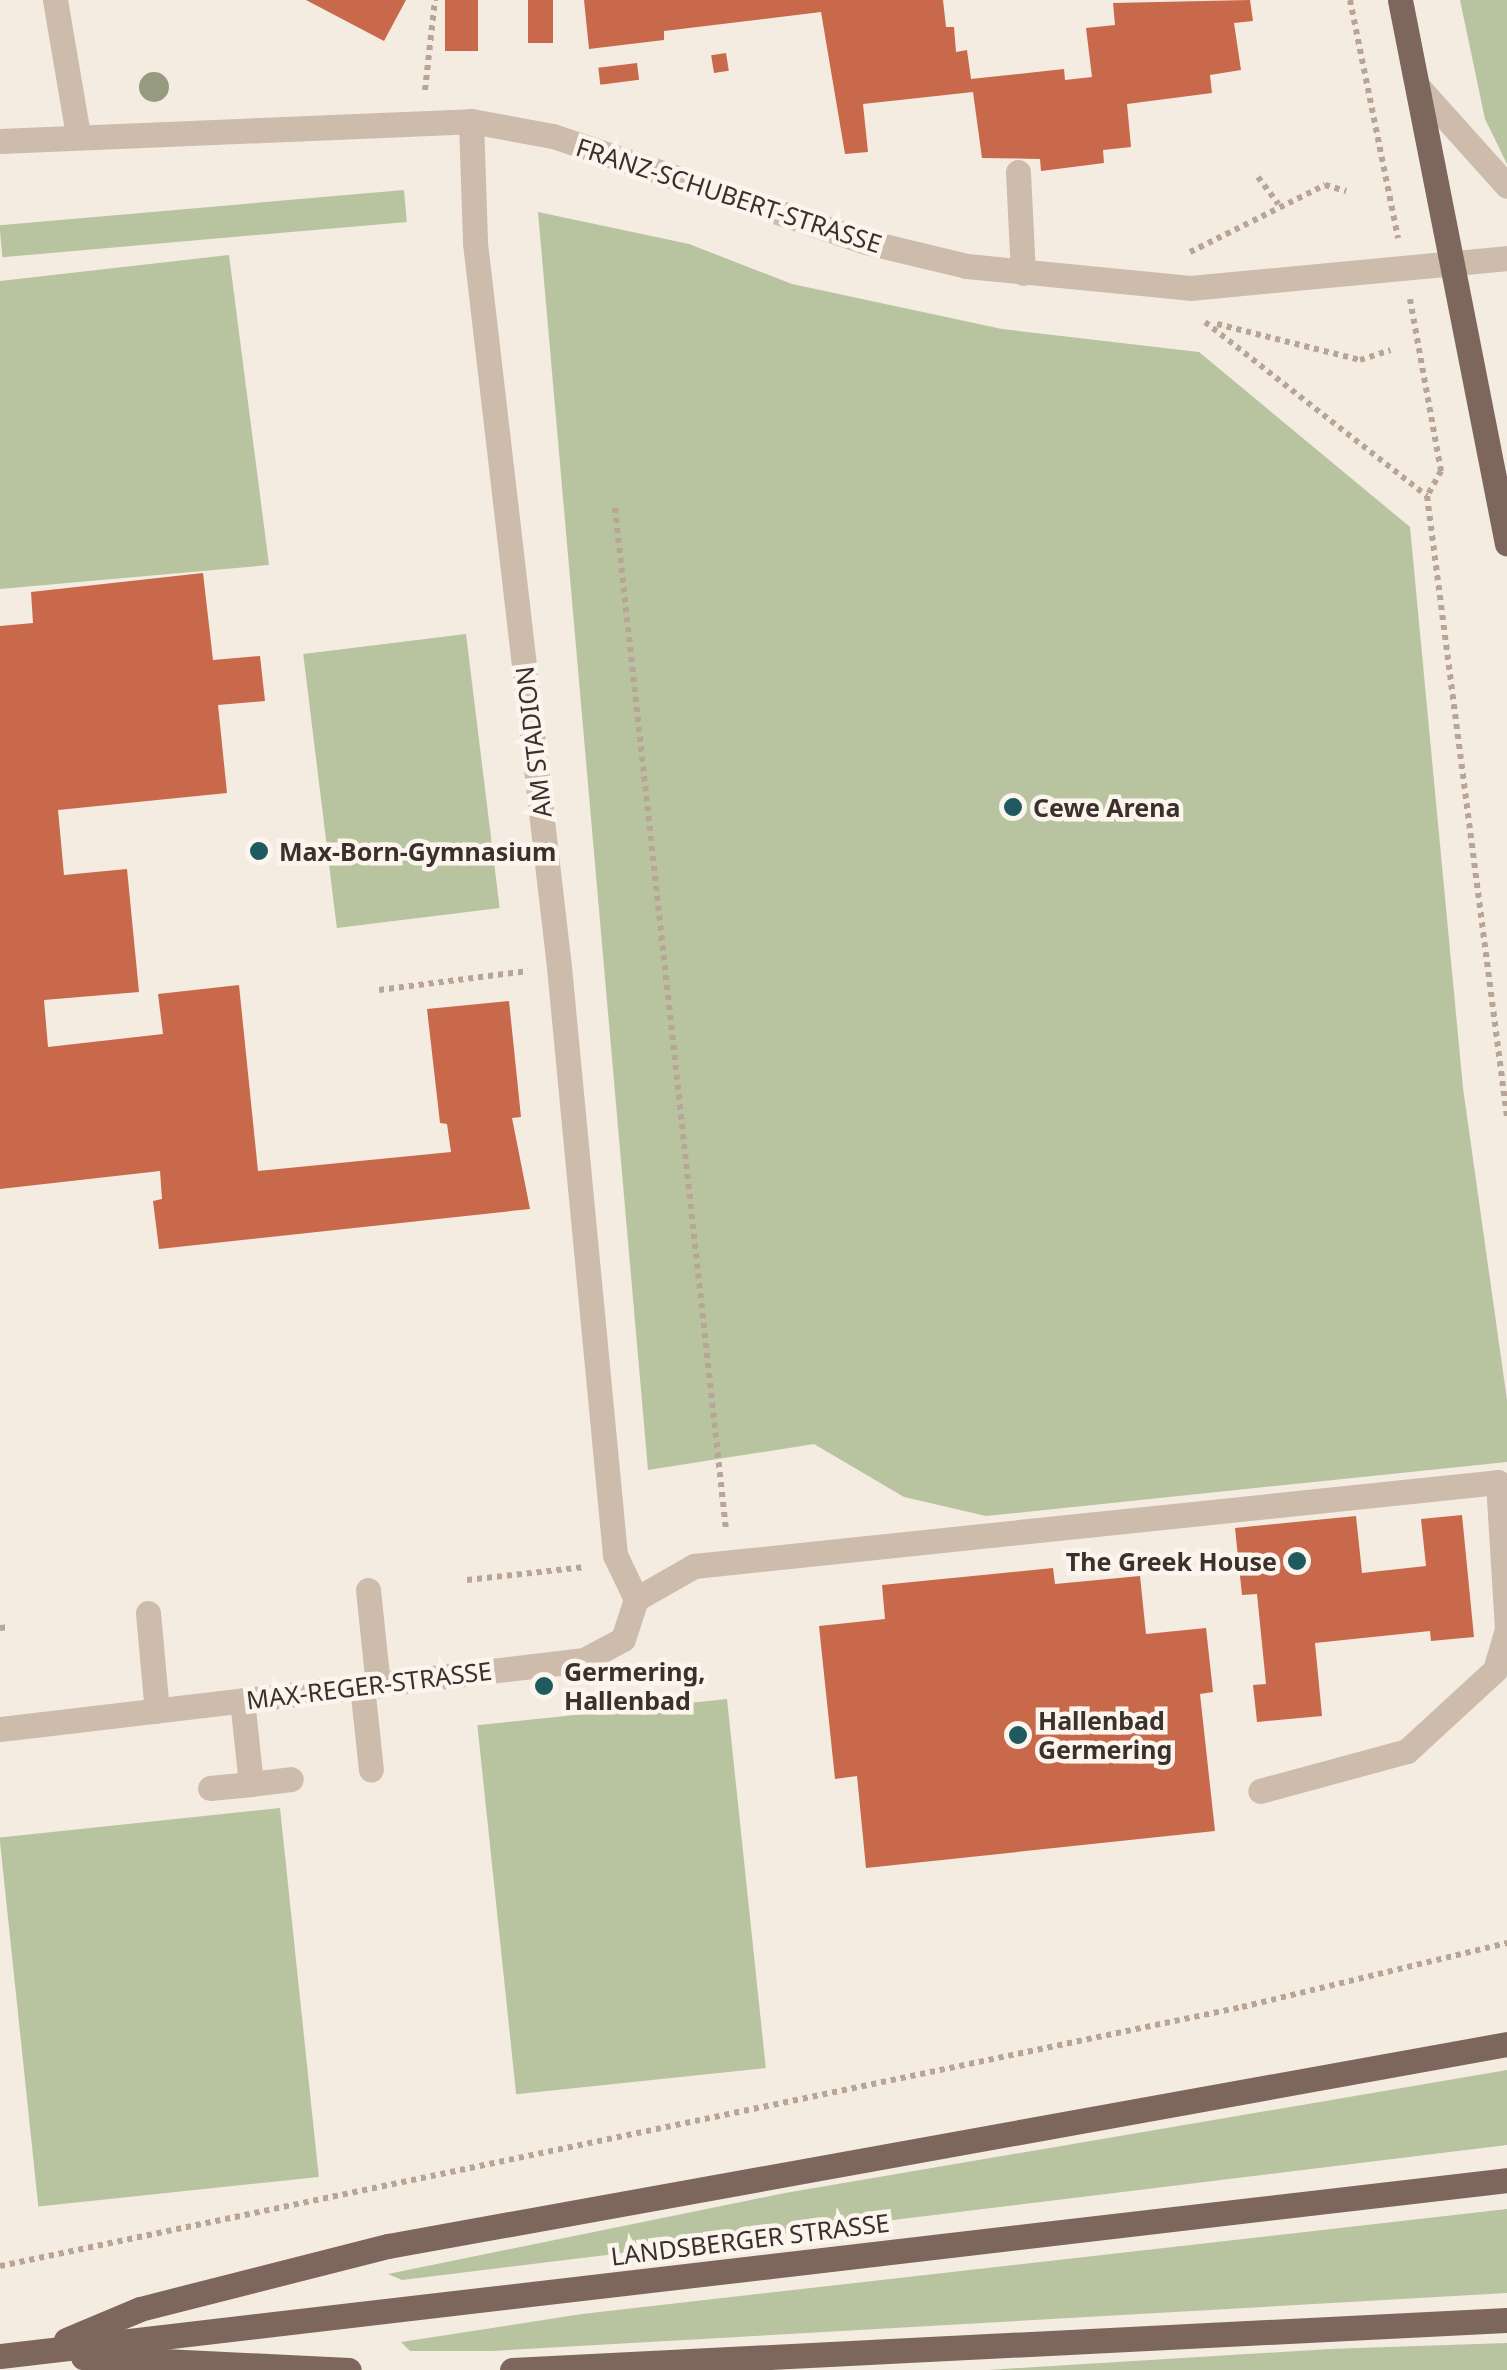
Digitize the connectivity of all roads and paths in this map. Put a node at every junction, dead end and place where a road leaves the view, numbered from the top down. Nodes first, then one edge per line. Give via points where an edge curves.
1 (55, 0) edge
2 (435, 0) edge
3 (1400, 0) edge
4 (1420, 89) junction
5 (470, 120) junction
6 (421, 121) junction
7 (78, 134) junction
8 (0, 141) edge
9 (1018, 172) dead end
10 (1258, 176) dead end
11 (1507, 186) edge
12 (1346, 191) dead end
13 (1278, 204) junction
14 (1507, 258) edge
15 (1457, 264) junction
16 (1022, 272) junction
17 (1190, 288) junction
18 (1210, 322) junction
19 (1390, 350) dead end
20 (615, 508) dead end
21 (1507, 544) edge
22 (559, 968) junction
23 (379, 990) dead end
24 (1507, 1117) edge
25 (730, 1561) junction
26 (621, 1568) junction
27 (467, 1580) dead end
28 (368, 1590) dead end
29 (636, 1599) junction
30 (148, 1613) dead end
31 (10, 1627) dead end
32 (0, 1628) edge
33 (370, 1686) junction
34 (242, 1700) junction
35 (157, 1710) junction
36 (0, 1729) edge
37 (371, 1770) dead end
38 (291, 1779) dead end
39 (251, 1784) junction
40 (210, 1788) dead end
41 (1260, 1791) dead end
42 (1507, 1943) edge
43 (1507, 2044) edge
44 (1507, 2180) edge
45 (0, 2266) edge
46 (1507, 2320) edge
47 (38, 2351) junction
48 (0, 2356) edge
49 (349, 2370) edge
50 (512, 2370) edge

1 - 7 street
2 - 6 path
3 - 4 main road
4 - 11 street
4 - 15 main road
5 - 6 street, FRANZ-SCHUBERT-STRASSE
5 - 16 street, FRANZ-SCHUBERT-STRASSE via 553,136 867,242
5 - 22 street, AM STADION via 475,243
6 - 7 street, FRANZ-SCHUBERT-STRASSE
7 - 8 street, FRANZ-SCHUBERT-STRASSE
9 - 16 street
10 - 13 path
12 - 13 path via 1325,185
13 - 17 path via 1190,252
14 - 15 street, FRANZ-SCHUBERT-STRASSE
15 - 17 street, FRANZ-SCHUBERT-STRASSE
15 - 21 main road
16 - 17 street, FRANZ-SCHUBERT-STRASSE
17 - 18 path via 1192,321
18 - 19 path via 1360,360
18 - 24 path via 1427,496
20 - 25 path
22 - 23 path
22 - 26 street, AM STADION
25 - 29 street via 694,1566
25 - 41 street via 1498,1482 1507,1628 1495,1670 1408,1750
26 - 27 path
26 - 29 street, AM STADION
28 - 33 street
29 - 33 street, MAX-REGER-STRASSE via 623,1639 584,1660
30 - 35 street
31 - 32 path
33 - 34 street, MAX-REGER-STRASSE
33 - 37 street
34 - 35 street, MAX-REGER-STRASSE
34 - 39 street
35 - 36 street, MAX-REGER-STRASSE
38 - 39 street
39 - 40 street
42 - 45 path via 1242,2007
43 - 47 main road via 388,2246 140,2309
44 - 47 main road, LANDSBERGER STRASSE
46 - 50 main road
47 - 48 main road, LANDSBERGER STRASSE
47 - 49 main road via 170,2367

